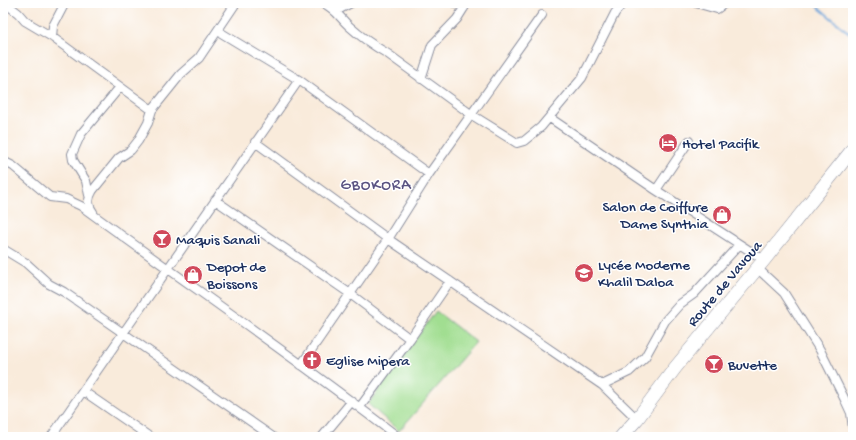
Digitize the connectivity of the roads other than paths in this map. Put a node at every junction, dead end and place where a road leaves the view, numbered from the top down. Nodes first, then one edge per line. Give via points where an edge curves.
1 (5, 3) edge
2 (65, 3) edge
3 (236, 3) edge
4 (323, 3) edge
5 (351, 3) edge
6 (455, 3) edge
7 (623, 3) edge
8 (696, 3) edge
9 (725, 3) edge
10 (466, 6) edge
11 (336, 11) junction
12 (542, 15) dead end
13 (218, 31) junction
14 (52, 37) junction
15 (422, 79) junction
16 (299, 80) junction
17 (120, 87) junction
18 (152, 110) junction
19 (472, 115) junction
20 (550, 118) junction
21 (689, 141) dead end
22 (255, 142) junction
23 (853, 149) edge
24 (3, 161) edge
25 (429, 174) junction
26 (656, 190) junction
27 (89, 196) junction
28 (215, 200) junction
29 (96, 216) junction
30 (388, 239) junction
31 (739, 245) junction
32 (3, 250) edge
33 (761, 264) junction
34 (167, 269) junction
35 (450, 281) junction
36 (349, 293) junction
37 (122, 333) junction
38 (410, 340) junction
39 (301, 365) junction
40 (602, 385) junction
41 (82, 391) junction
42 (352, 401) junction
43 (360, 407) junction
44 (637, 419) junction
45 (853, 429) edge
46 (51, 437) edge
47 (150, 437) edge
48 (273, 437) edge
49 (322, 437) edge
50 (398, 437) edge
51 (621, 437) edge

1 - 14 street via 25,22
2 - 14 street via 53,26
3 - 13 street
4 - 11 street
5 - 11 street
6 - 10 street
7 - 20 street via 582,78
8 - 9 street via 717,9
10 - 15 street via 432,45
11 - 15 street via 348,26 373,46
12 - 19 street
13 - 16 street
13 - 18 street via 199,58 181,74
14 - 17 street
15 - 19 street
16 - 22 street
16 - 25 street
17 - 18 street
17 - 27 street via 81,134 72,154 86,181
18 - 27 street via 138,141 114,163
19 - 20 street via 517,143 542,128
19 - 25 street
20 - 26 street
21 - 26 street
22 - 28 street
22 - 30 street
23 - 33 main road, Route de Vavoua
24 - 29 street via 50,196 74,202
25 - 30 street
26 - 31 street
27 - 29 street via 88,205
28 - 34 street
28 - 36 street
29 - 34 street
30 - 35 street
30 - 36 street
31 - 33 street
31 - 40 street via 694,294 665,320 644,357 629,372
32 - 37 street via 26,263 49,284
33 - 44 main road, Route de Vavoua via 675,368
33 - 45 street via 784,293 820,350 845,400
34 - 37 street
34 - 39 street
35 - 38 street
35 - 40 street
36 - 38 street
36 - 39 street
37 - 41 street
37 - 48 street
38 - 43 street
39 - 42 street
40 - 44 street
41 - 46 street
41 - 47 street
42 - 43 street
42 - 49 street
43 - 50 street
44 - 51 main road, Route de Vavoua

